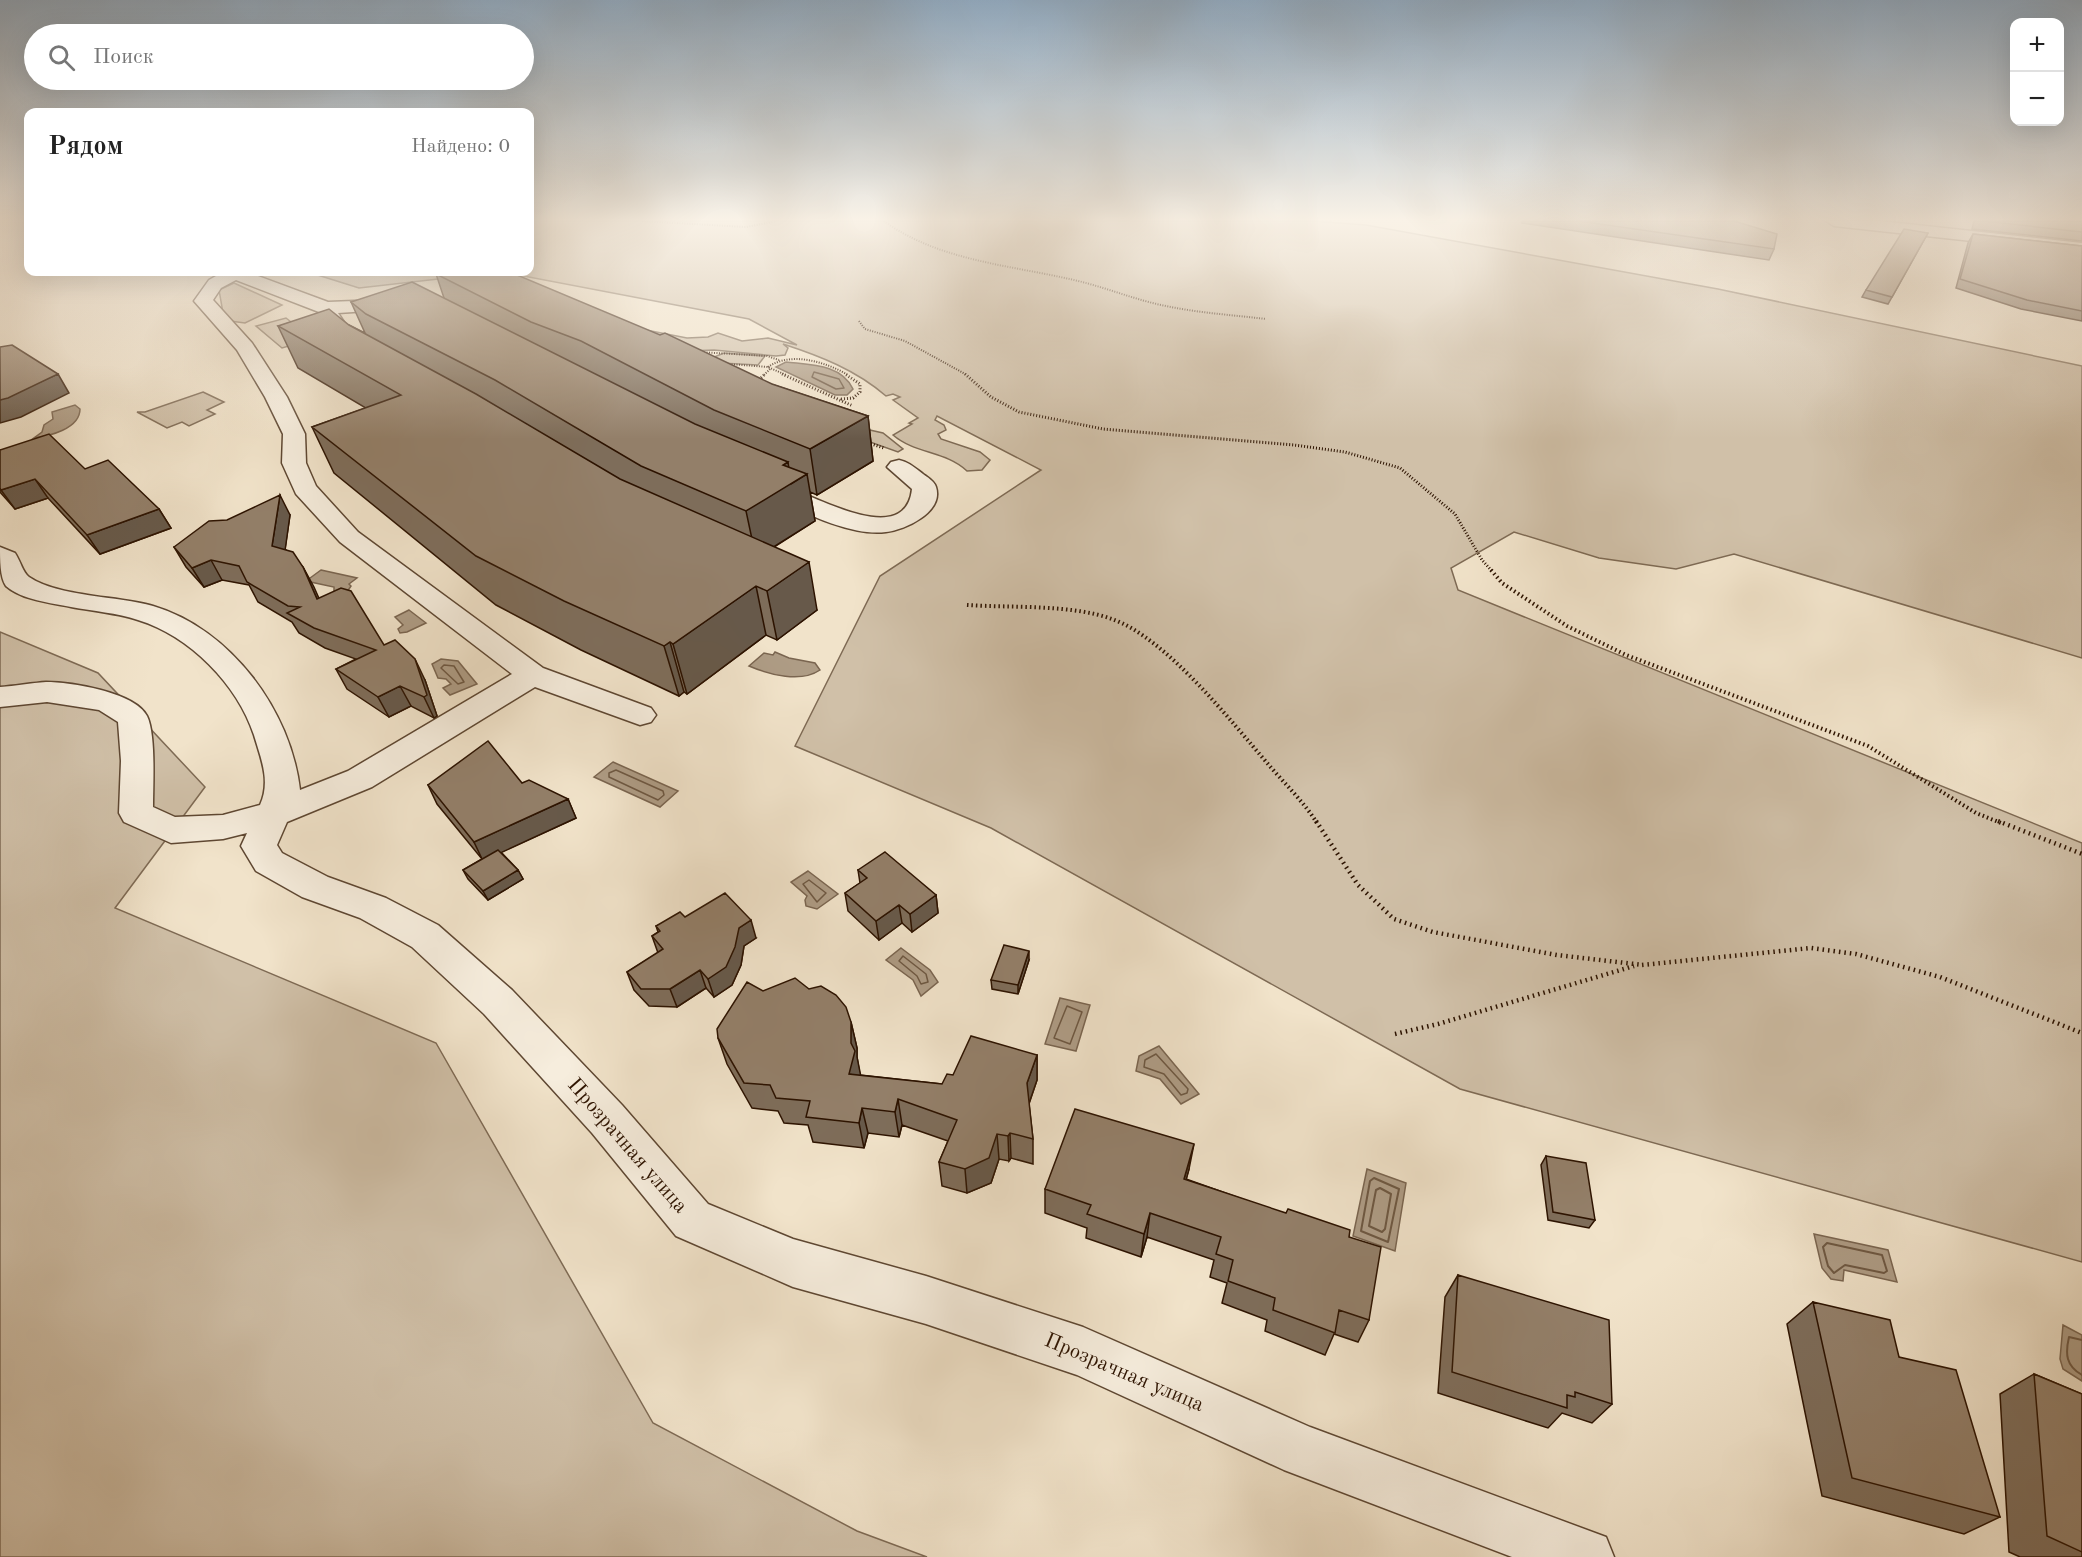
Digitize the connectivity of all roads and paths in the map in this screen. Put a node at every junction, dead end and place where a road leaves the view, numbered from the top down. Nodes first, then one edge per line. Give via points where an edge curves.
1 (207, 294) edge
2 (289, 294) edge
3 (1123, 294) edge
4 (326, 308) junction
5 (424, 310) edge
6 (1266, 319) dead end
7 (859, 321) dead end
8 (348, 339) edge
9 (696, 352) edge
10 (721, 352) junction
11 (705, 359) edge
12 (779, 360) junction
13 (723, 364) edge
14 (770, 367) junction
15 (756, 384) edge
16 (833, 397) junction
17 (838, 399) junction
18 (824, 402) edge
19 (853, 406) dead end
20 (864, 441) edge
21 (899, 467) joint
22 (756, 481) edge
23 (0, 555) edge
24 (968, 605) dead end
25 (532, 675) junction
26 (0, 697) edge
27 (640, 715) dead end
28 (270, 815) junction
29 (2082, 854) edge
30 (1643, 965) junction
31 (2082, 1033) edge
32 (1395, 1034) dead end
33 (1586, 1557) edge

1 - 25 street via 202,300 245,347 276,397 294,434 294,463 305,489 349,537
2 - 4 street
3 - 6 path via 1166,306
4 - 5 street via 399,303
4 - 8 street
7 - 29 path via 865,329 905,340 933,354 960,369 1005,406 1027,414 1103,429 1294,445 1400,468 1455,514 1482,560 1502,583 1567,626 1626,655 1868,746 1976,813
9 - 10 path
10 - 11 path
10 - 12 path
12 - 14 path
12 - 17 path via 844,370 860,384 860,392 853,398
13 - 14 path
14 - 15 path
14 - 16 path
16 - 17 path
16 - 18 path
17 - 19 path
20 - 21 path via 897,452
21 - 22 street via 924,487 924,498 910,517 894,524 848,520
23 - 28 street, Прозрачная улица via 6,559 16,581 46,594 146,613 184,630 229,667 263,717 281,769 283,792
24 - 30 path via 1085,612 1113,619 1139,633 1169,656 1242,734 1313,816 1358,885 1394,919 1433,932 1557,955
25 - 27 street
25 - 28 street via 360,779
26 - 28 street via 47,692 107,701 133,718 136,813 171,830 223,827
28 - 33 street, Прозрачная улица via 259,846 269,862 315,886 373,908 425,936 498,1002 607,1119 692,1220 793,1263 926,1300 1083,1352 1303,1451
30 - 31 path via 1811,948 1856,954 1940,977
30 - 32 path

